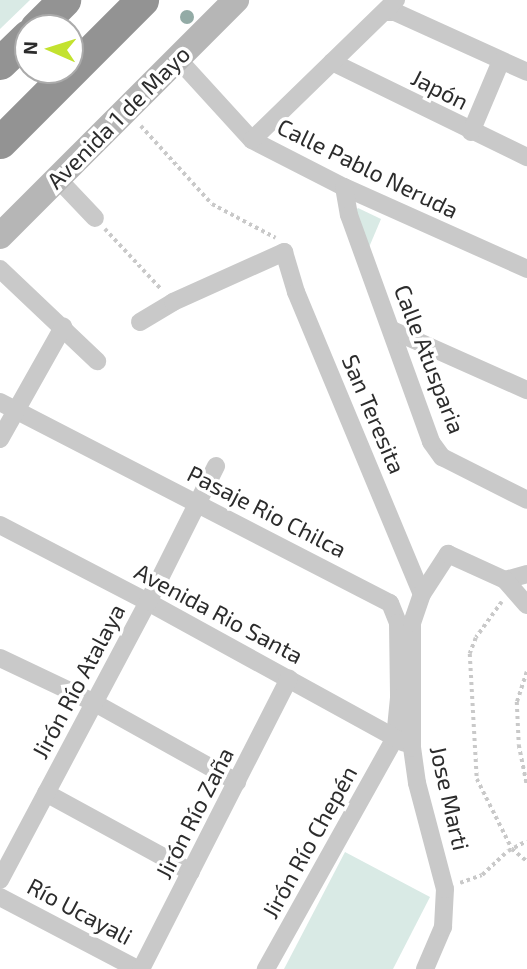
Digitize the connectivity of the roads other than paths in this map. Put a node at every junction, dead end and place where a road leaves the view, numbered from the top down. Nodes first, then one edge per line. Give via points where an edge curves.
1 (64, 0) edge
2 (142, 0) edge
3 (236, 0) edge
4 (391, 6) edge
5 (50, 14) edge
6 (14, 50) edge
7 (177, 58) junction
8 (501, 61) junction
9 (332, 62) junction
10 (0, 64) edge
11 (527, 72) edge
12 (471, 132) junction
13 (252, 140) junction
14 (0, 142) edge
15 (527, 157) edge
16 (57, 178) junction
17 (344, 187) junction
18 (95, 218) road end
19 (0, 236) edge
20 (0, 269) edge
21 (527, 269) edge
22 (140, 322) dead end
23 (63, 327) junction
24 (392, 330) junction
25 (97, 360) dead end
26 (527, 390) edge
27 (8, 405) edge
28 (0, 439) edge
29 (216, 466) dead end
30 (527, 500) edge
31 (198, 503) junction
32 (0, 526) edge
33 (527, 574) edge
34 (505, 580) junction
35 (422, 594) junction
36 (148, 602) junction
37 (527, 605) edge
38 (0, 658) edge
39 (289, 678) junction
40 (93, 702) junction
41 (395, 738) junction
42 (412, 748) junction
43 (237, 782) junction
44 (46, 793) junction
45 (191, 872) junction
46 (0, 880) edge
47 (0, 897) edge
48 (139, 969) edge
49 (266, 969) edge
50 (425, 969) edge

1 - 5 highway
2 - 14 highway
3 - 7 street, Avenida 1 de Mayo
4 - 8 street via 395,12
4 - 9 street
6 - 10 highway
7 - 13 street, Calle Pablo Neruda
7 - 16 street, Avenida 1 de Mayo
8 - 11 street
8 - 12 street
9 - 12 street, Japón
9 - 13 street
12 - 15 street, Japón
13 - 17 street, Calle Pablo Neruda
16 - 18 street
16 - 19 street, Avenida 1 de Mayo
17 - 21 street, Calle Pablo Neruda
17 - 24 street, Calle Atusparia via 349,215
20 - 23 street
22 - 35 street, San Teresita via 173,302 284,252 296,292
23 - 25 street
23 - 27 street
24 - 26 street
24 - 30 street, Calle Atusparia via 431,442 442,457
27 - 28 street
27 - 31 street, Pasaje Rio Chilca
29 - 31 street, Jirón Río Atalaya
31 - 36 street, Jirón Río Atalaya
31 - 41 street, Pasaje Rio Chilca via 390,603 398,622
32 - 36 street, Avenida Rio Santa
33 - 34 street
34 - 35 street, Jose Marti via 448,554
34 - 37 street
35 - 42 street, Jose Marti via 412,623
36 - 39 street, Avenida Rio Santa
36 - 40 street, Jirón Río Atalaya
38 - 40 street
39 - 41 street, Avenida Rio Santa
39 - 43 street, Jirón Río Zaña
40 - 43 street
40 - 44 street, Jirón Río Atalaya
41 - 42 street, Avenida Rio Santa
41 - 49 street, Jirón Río Chepén
42 - 50 street, Jose Marti via 445,889 443,927
43 - 45 street, Jirón Río Zaña
44 - 45 street
44 - 46 street, Jirón Río Atalaya
45 - 48 street, Jirón Río Zaña
47 - 48 street, Río Ucayali

